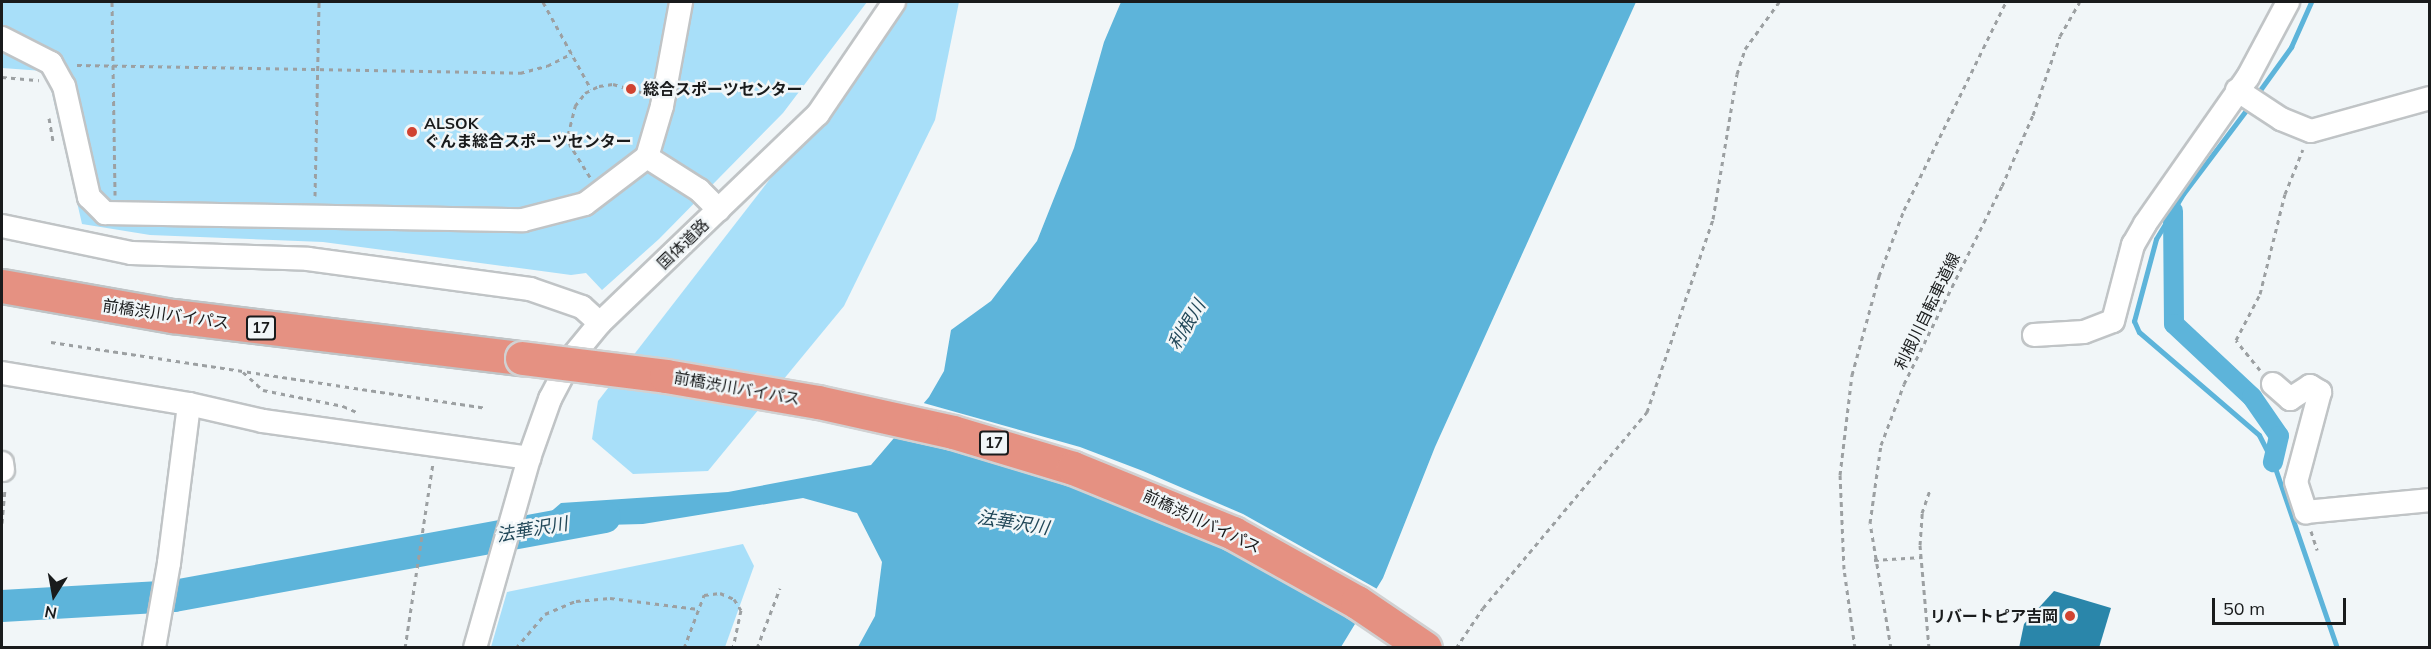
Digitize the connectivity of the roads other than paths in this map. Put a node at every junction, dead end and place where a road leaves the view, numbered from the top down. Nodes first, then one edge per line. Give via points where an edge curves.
1 (681, 2) edge
2 (894, 2) edge
3 (2288, 2) edge
4 (2, 38) edge
5 (2239, 92) junction
6 (2430, 98) edge
7 (646, 157) junction
8 (718, 210) junction
9 (2, 226) edge
10 (2, 286) edge
11 (600, 323) junction
12 (2034, 335) dead end
13 (2, 373) edge
14 (2273, 384) road end
15 (189, 404) junction
16 (529, 458) junction
17 (2430, 500) edge
18 (154, 648) edge
19 (475, 648) edge
20 (1425, 648) edge

1 - 7 street via 662,106
2 - 8 street, 国体道路 via 818,114
3 - 5 street
4 - 7 street via 51,63 64,86 89,197 105,213 523,220 585,204
5 - 6 street via 2311,131
5 - 12 street via 2133,245 2113,321 2084,332
7 - 8 street via 699,190
8 - 11 street, 国体道路
9 - 11 street via 130,253 308,259 512,286 582,307
10 - 20 highway, 前橋渋川バイパス / 17, bridge via 173,316 666,376 818,402 953,432 1063,464 1233,533 1356,602
11 - 16 street, 国体道路 via 572,357
13 - 15 street
14 - 17 street via 2290,399 2310,386 2320,392 2296,482 2306,512
15 - 16 street via 263,421
15 - 18 street
16 - 19 street, 国体道路

